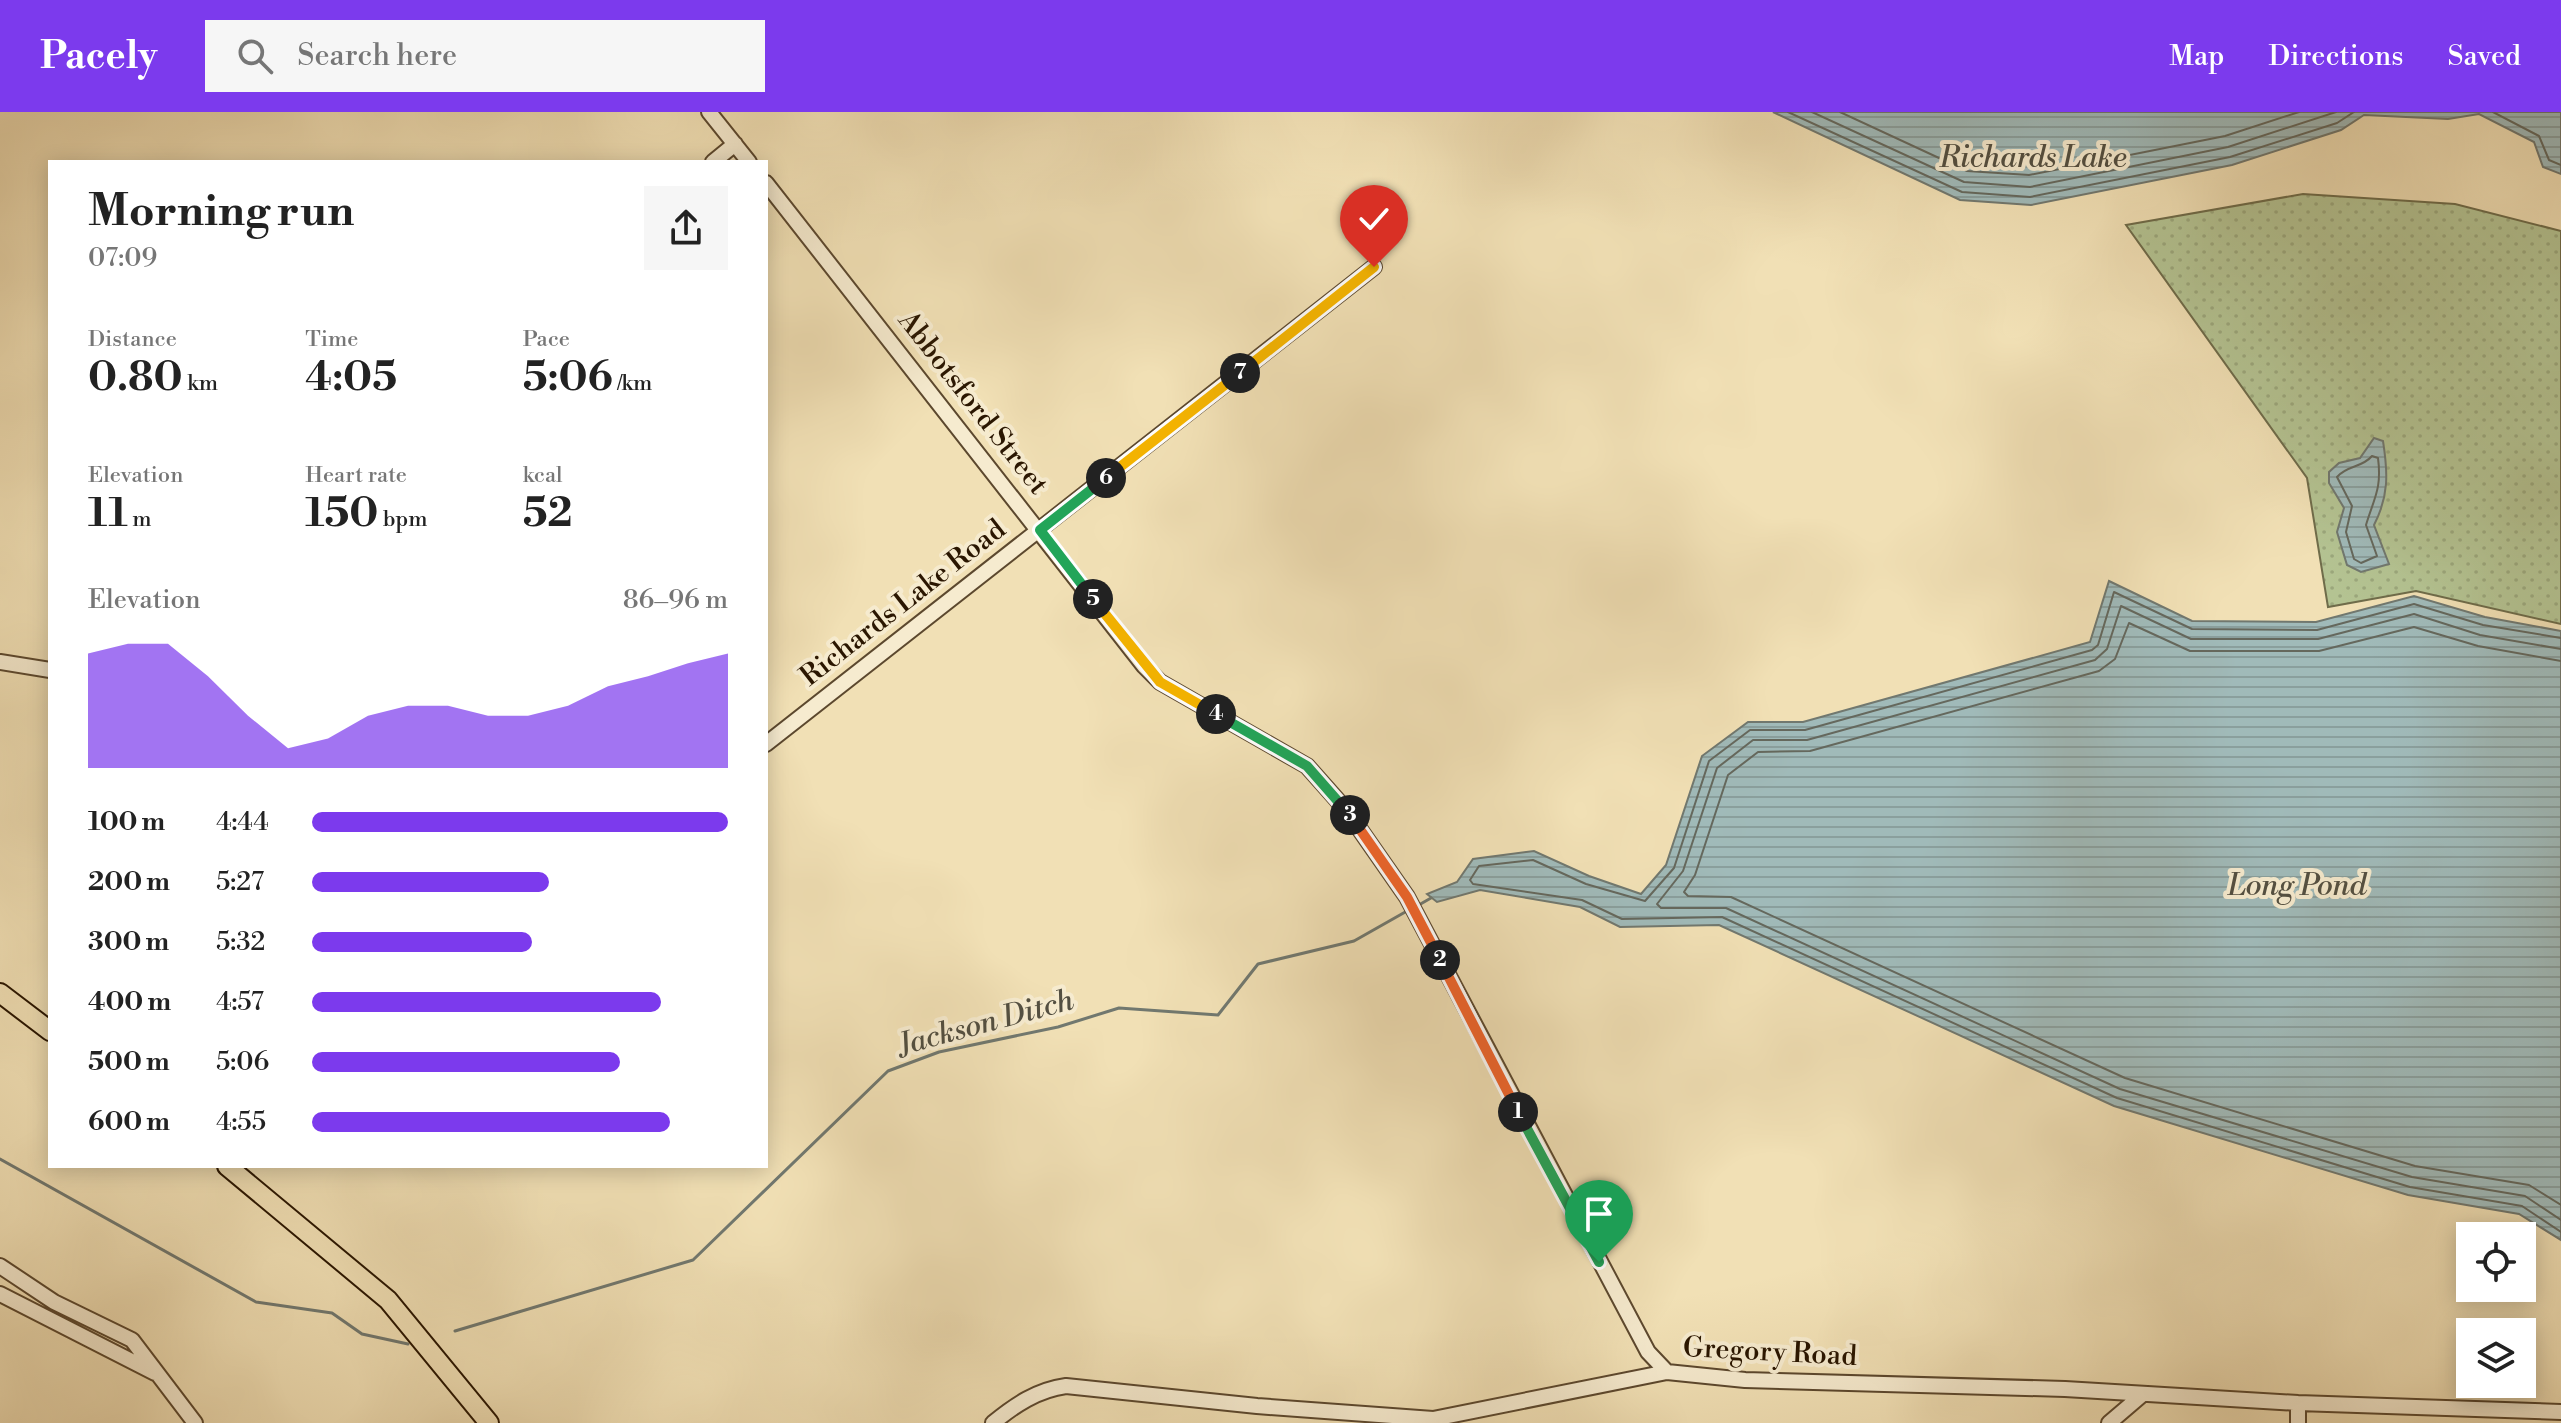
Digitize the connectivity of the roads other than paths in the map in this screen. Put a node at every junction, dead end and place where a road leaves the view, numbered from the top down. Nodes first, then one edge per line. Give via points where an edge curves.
1 (709, 112) edge
2 (735, 144) junction
3 (715, 160) edge
4 (747, 160) edge
5 (768, 186) edge
6 (1374, 267) dead end
7 (1040, 530) junction
8 (0, 662) edge
9 (48, 670) edge
10 (768, 742) edge
11 (0, 993) edge
12 (48, 1029) edge
13 (229, 1168) edge
14 (0, 1266) edge
15 (0, 1294) edge
16 (1667, 1372) junction
17 (155, 1373) junction
18 (2143, 1394) junction
19 (2298, 1403) junction
20 (2561, 1412) edge
21 (195, 1423) edge
22 (489, 1423) edge
23 (993, 1423) edge
24 (2109, 1423) edge
25 (2298, 1423) edge

1 - 2 street
2 - 3 street
2 - 4 street
5 - 7 street, Abbotsford Street
6 - 7 street, Richards Lake Road
7 - 10 street, Richards Lake Road
7 - 16 street, Abbotsford Street via 1160,682 1307,766 1347,811 1407,897 1648,1352
8 - 9 street
11 - 12 main road
13 - 22 main road via 388,1300
14 - 17 street via 54,1302 132,1340
15 - 17 street
16 - 18 street, Gregory Road via 1745,1380
16 - 23 street, Gregory Road via 1433,1419 1066,1386 1029,1397
17 - 21 street
18 - 19 street, Gregory Road
18 - 24 street
19 - 20 street, Gregory Road
19 - 25 street

